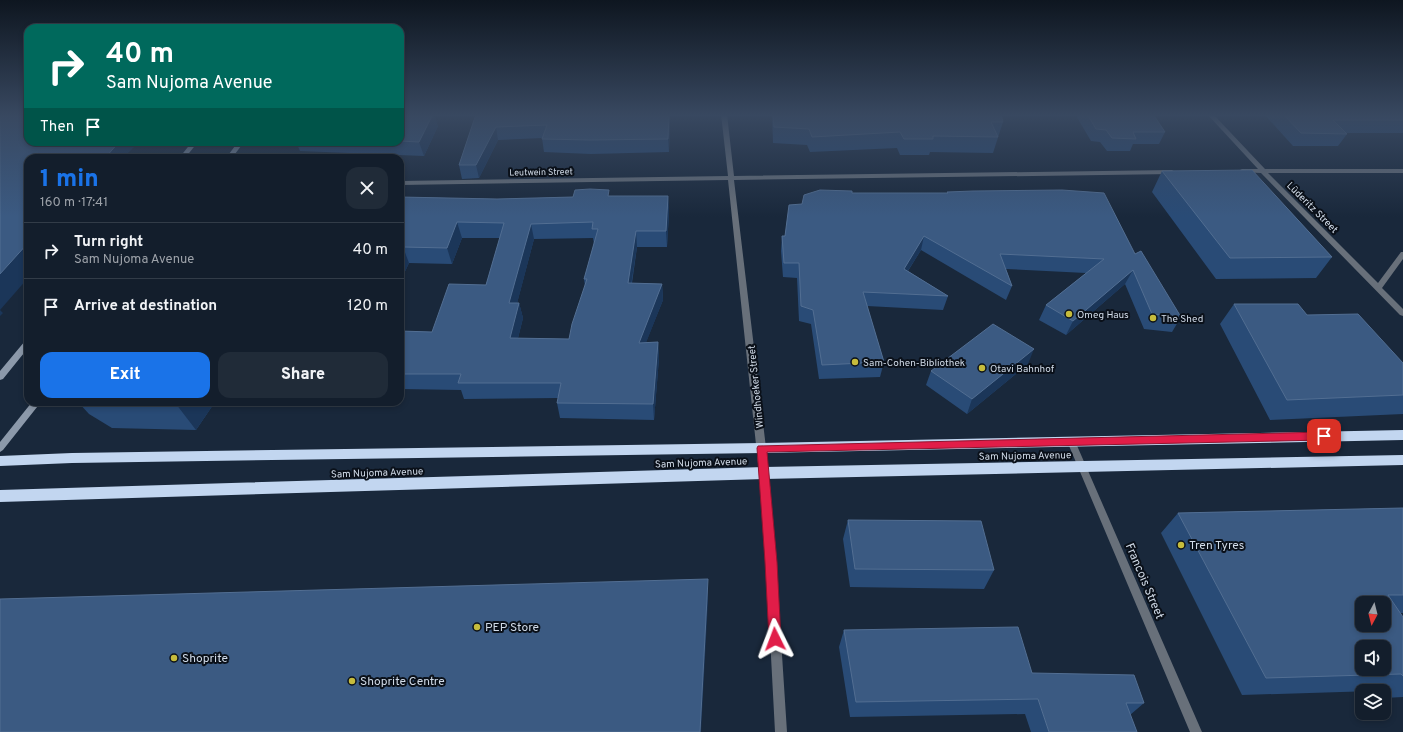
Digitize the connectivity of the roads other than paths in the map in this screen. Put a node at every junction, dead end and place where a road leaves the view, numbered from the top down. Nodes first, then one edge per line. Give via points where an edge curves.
1 (728, 148) edge
2 (1242, 148) edge
3 (1262, 170) junction
4 (1238, 171) edge
5 (1403, 171) edge
6 (1183, 172) edge
7 (731, 178) junction
8 (404, 183) edge
9 (1403, 254) edge
10 (1379, 288) junction
11 (1403, 313) edge
12 (24, 348) edge
13 (0, 376) edge
14 (34, 406) edge
15 (1403, 434) edge
16 (1071, 441) junction
17 (0, 448) edge
18 (762, 448) junction
19 (1403, 460) edge
20 (0, 461) edge
21 (1082, 467) junction
22 (764, 473) junction
23 (0, 496) edge
24 (781, 732) edge
25 (1196, 732) edge

1 - 7 street, Windhoeker Street
2 - 3 street, Lüderitz Street
3 - 4 street
3 - 5 street
3 - 10 street, Lüderitz Street
6 - 7 street, Leutwein Street
7 - 8 street, Leutwein Street
7 - 18 street, Windhoeker Street
9 - 10 street
10 - 11 street, Lüderitz Street
12 - 13 main road
14 - 17 main road
15 - 16 highway, Sam Nujoma Avenue
16 - 18 highway, Sam Nujoma Avenue
16 - 21 street, Francois Street
18 - 20 highway, Sam Nujoma Avenue
18 - 22 street, Windhoeker Street
19 - 21 highway, Sam Nujoma Avenue
21 - 22 highway, Sam Nujoma Avenue
21 - 25 street, Francois Street
22 - 23 highway, Sam Nujoma Avenue
22 - 24 street, Windhoeker Street

